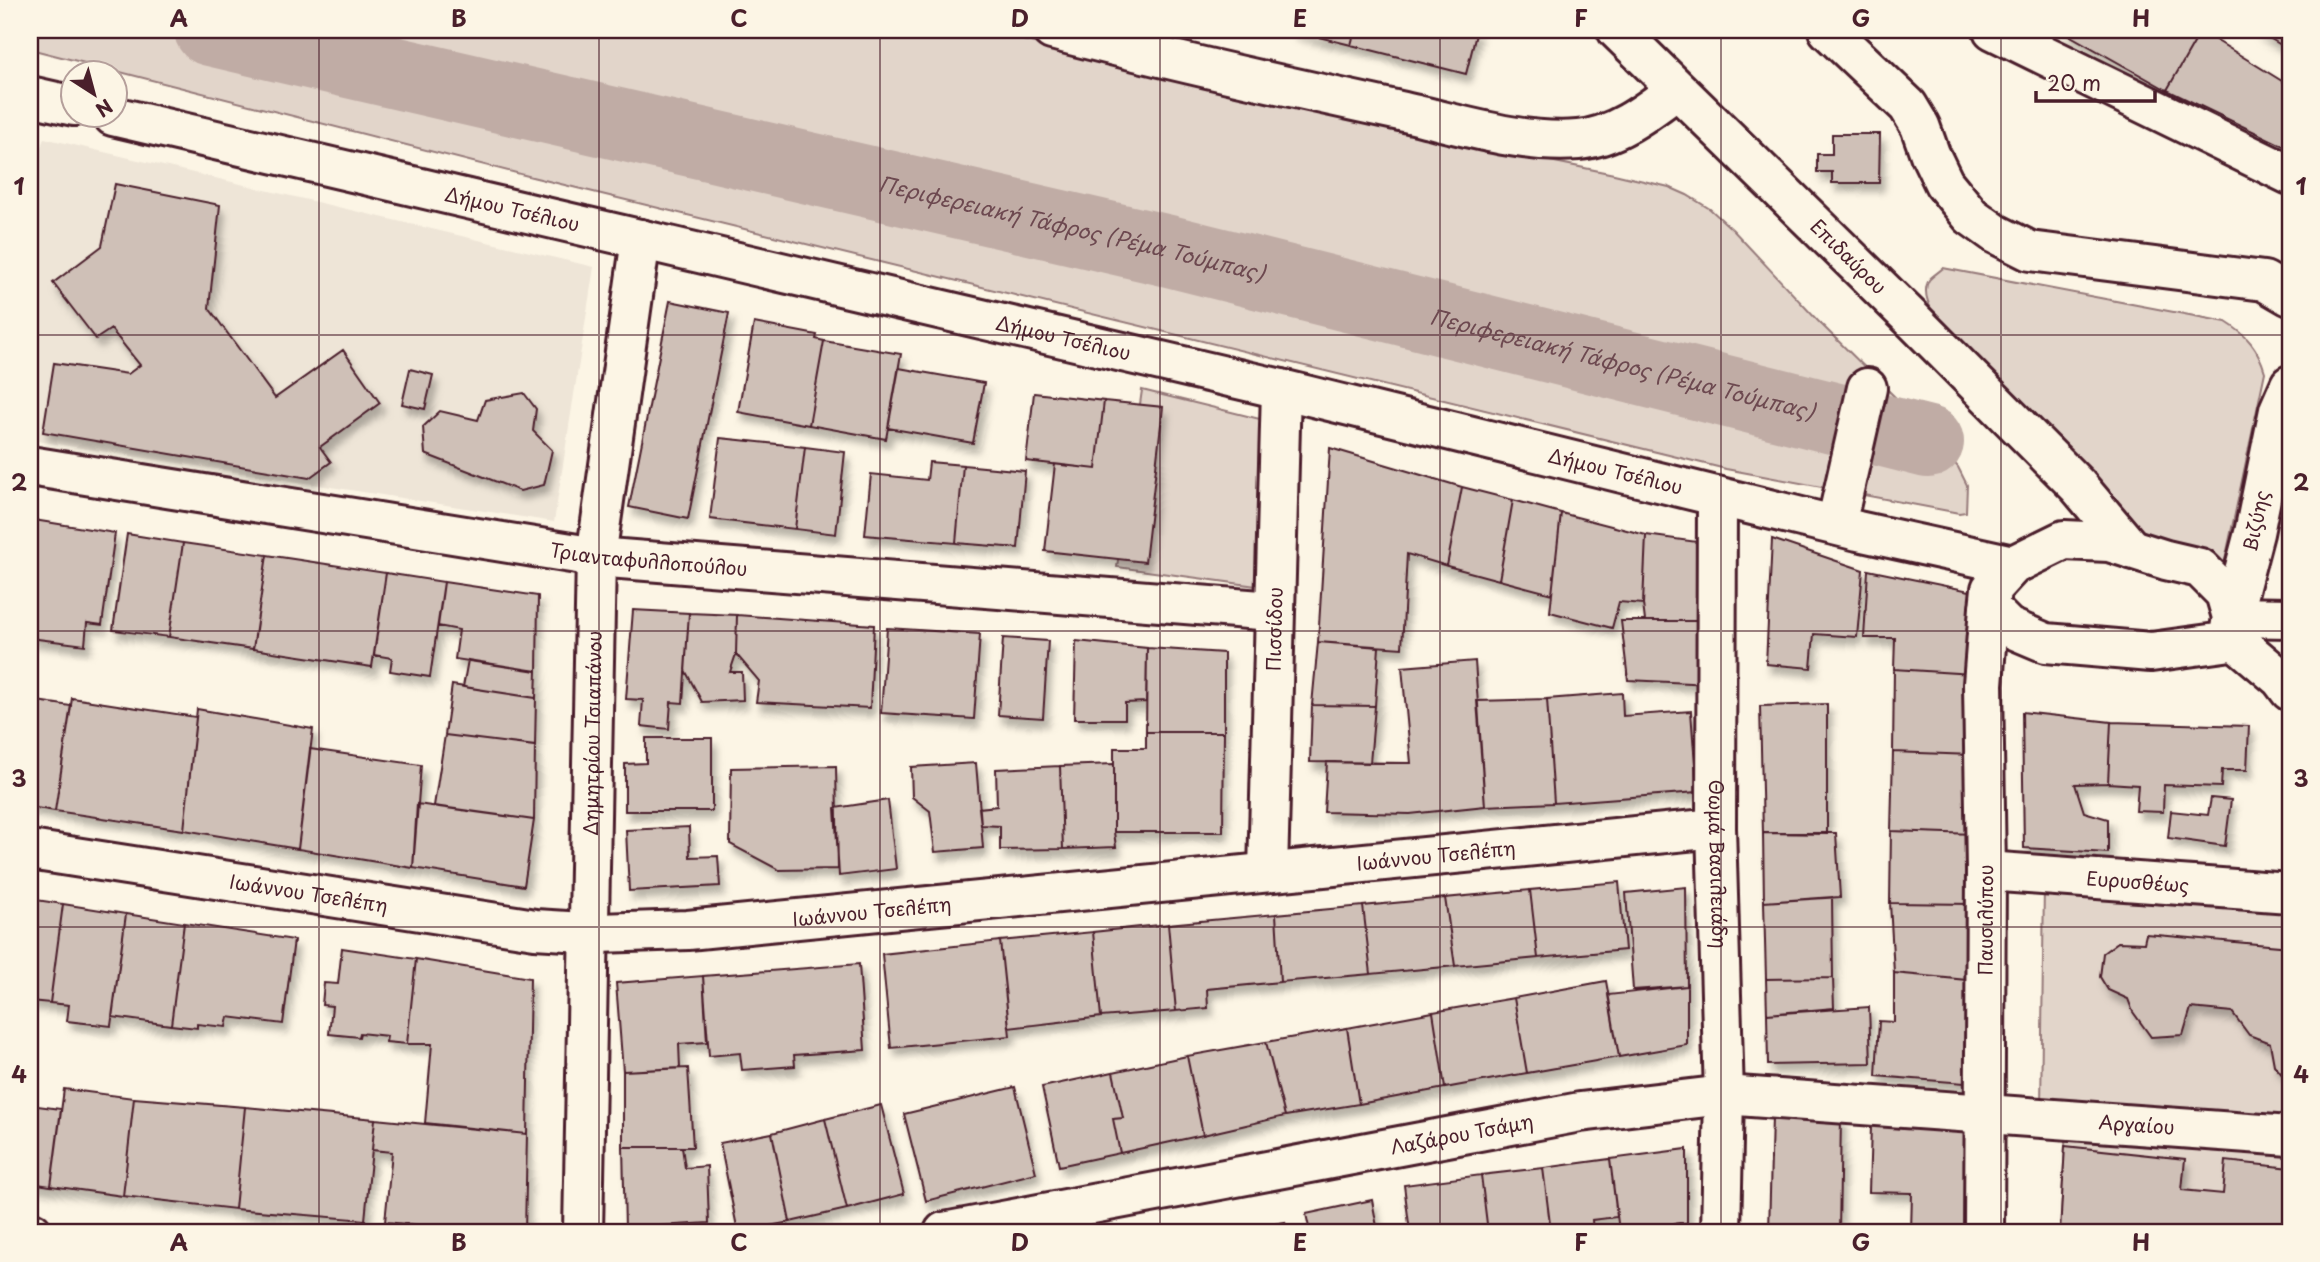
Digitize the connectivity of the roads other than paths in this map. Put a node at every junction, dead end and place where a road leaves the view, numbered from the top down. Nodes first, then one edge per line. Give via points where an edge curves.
1 (1052, 30) edge
2 (1617, 30) edge
3 (1828, 30) edge
4 (1993, 30) edge
5 (1676, 90) junction
6 (30, 96) edge
7 (60, 103) edge
8 (130, 120) edge
9 (2290, 176) edge
10 (641, 239) junction
11 (2290, 296) edge
12 (1281, 388) junction
13 (1867, 388) dead end
14 (2287, 402) edge
15 (30, 466) edge
16 (2078, 486) junction
17 (1717, 496) junction
18 (1836, 525) junction
19 (2072, 541) junction
20 (2131, 549) junction
21 (596, 557) junction
22 (2013, 565) junction
23 (1989, 608) junction
24 (1273, 611) junction
25 (2290, 618) edge
26 (2231, 626) junction
27 (2290, 691) edge
28 (1716, 828) junction
29 (30, 850) edge
30 (1268, 871) junction
31 (1986, 871) junction
32 (2290, 893) edge
33 (588, 932) junction
34 (1724, 1096) junction
35 (1984, 1112) junction
36 (2290, 1136) edge
37 (583, 1232) edge
38 (944, 1232) edge
39 (1721, 1232) edge
40 (1984, 1232) edge

1 - 5 street via 1513,136 1558,141 1609,132 1643,115
2 - 5 street, Επιδαύρου
3 - 11 street via 1908,106 1944,183 1971,216 1996,234 2030,251 2264,281
4 - 9 street
5 - 16 street, Επιδαύρου
6 - 7 street
8 - 10 street, Δήμου Τσέλιου
10 - 12 street, Δήμου Τσέλιου
10 - 21 street, Δημητρίου Τσιαπάνου
12 - 17 street, Δήμου Τσέλιου
12 - 24 street, Πισσίδου
13 - 18 street
14 - 26 street, Βιζύης
15 - 21 street, Τριανταφυλλοπούλου
16 - 19 street via 2080,514
16 - 20 street, Επιδαύρου
17 - 18 street, Δήμου Τσέλιου
17 - 28 street, Θωμά Βασιλειάδη
18 - 22 street, Δήμου Τσέλιου
19 - 20 street via 2109,542
19 - 22 street via 2064,540
20 - 26 street via 2200,568 2225,593
21 - 24 street, Τριανταφυλλοπούλου
21 - 33 street, Δημητρίου Τσιαπάνου
22 - 23 street, Παυσιλύπου via 1991,589
23 - 26 street via 2008,626 2046,643 2151,652 2224,642
23 - 31 street, Παυσιλύπου via 1983,684
24 - 30 street, Πισσίδου
25 - 26 street
26 - 27 street
28 - 30 street, Ιωάννου Τσελέπη
28 - 34 street, Θωμά Βασιλειάδη
29 - 33 street, Ιωάννου Τσελέπη via 485,922
30 - 33 street, Ιωάννου Τσελέπη via 688,930
31 - 32 street, Ευρυσθέως
31 - 35 street, Παυσιλύπου
33 - 37 street, Δημητρίου Τσιαπάνου
34 - 35 street, Λαζάρου Τσάμη
34 - 38 street, Λαζάρου Τσάμη via 1580,1112
34 - 39 street, Θωμά Βασιλειάδη
35 - 36 street, Αργαίου
35 - 40 street, Παυσιλύπου

